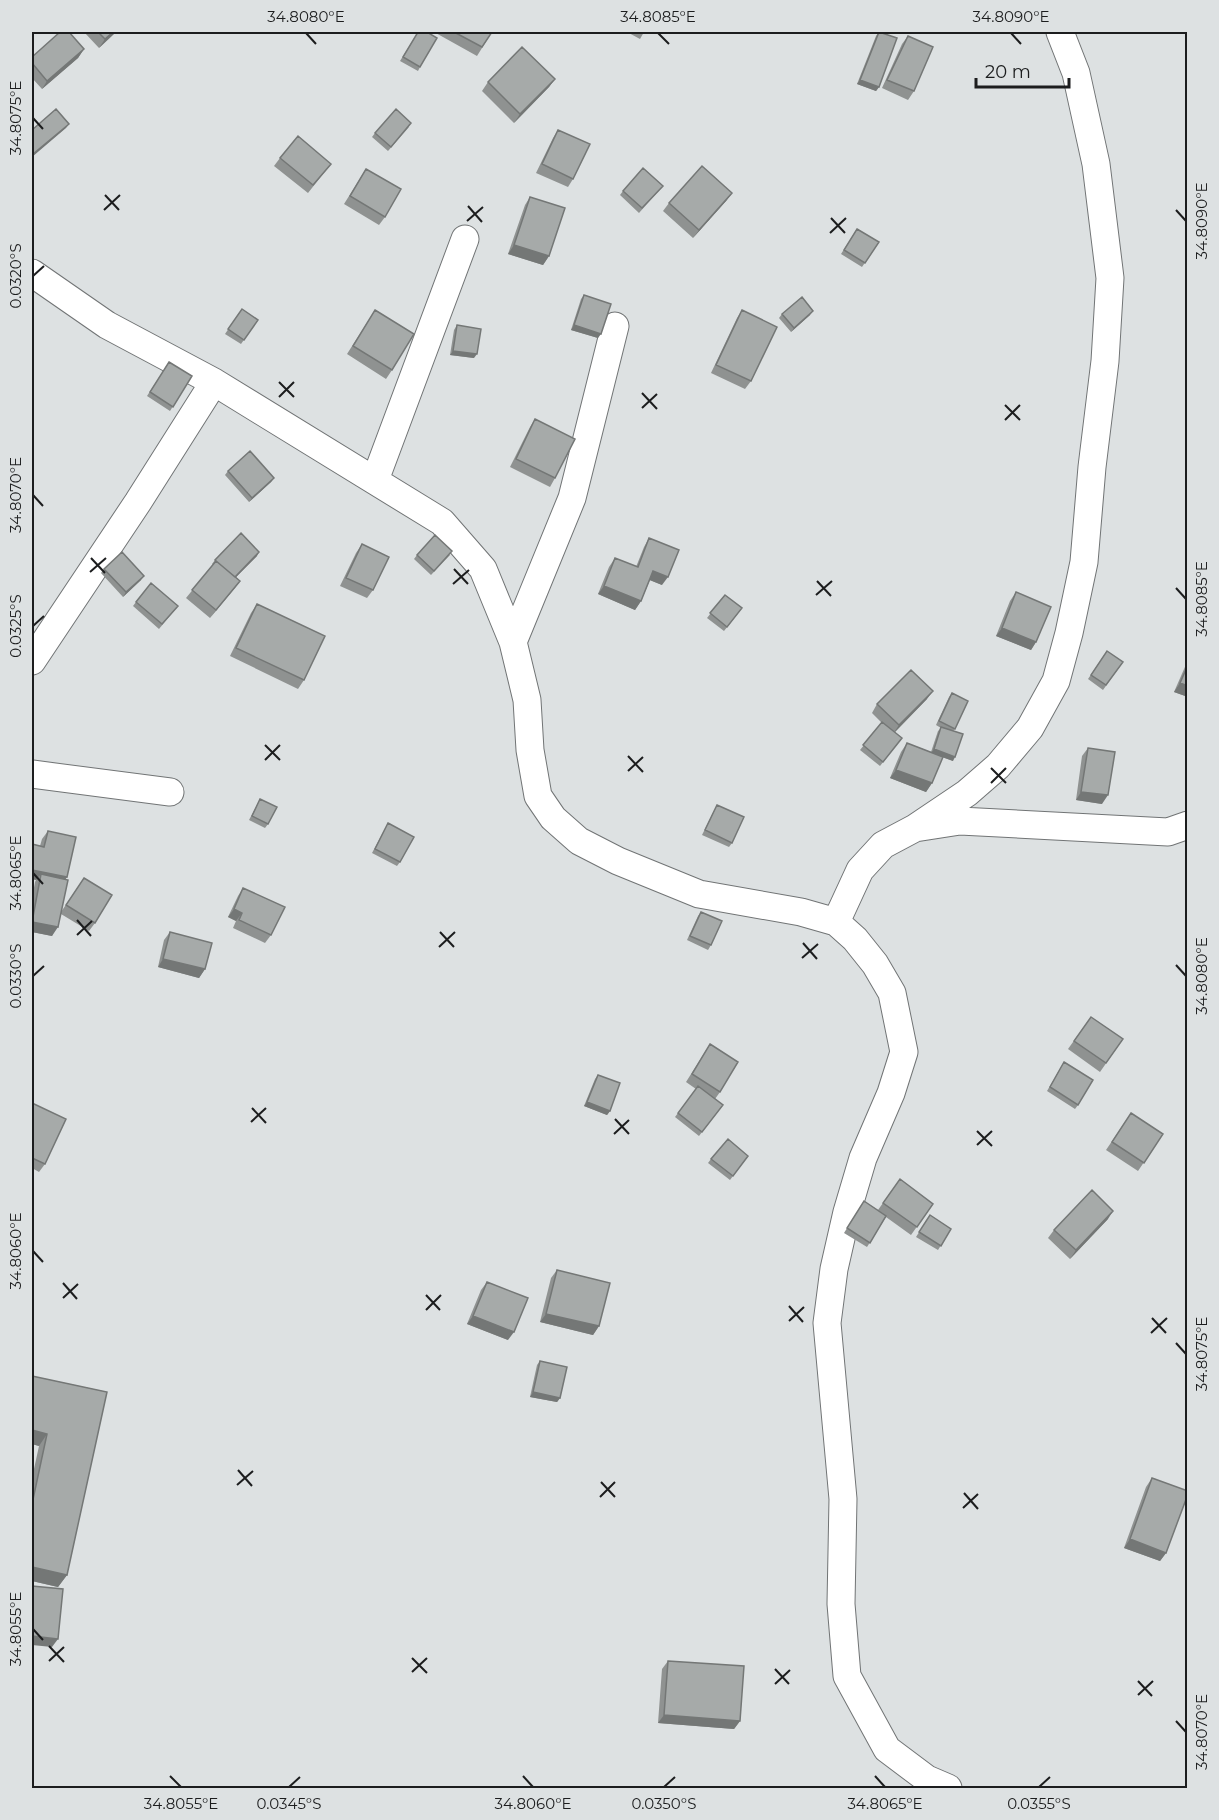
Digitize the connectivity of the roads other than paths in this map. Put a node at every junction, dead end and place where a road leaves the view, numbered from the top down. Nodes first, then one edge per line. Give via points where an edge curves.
1 (1060, 32) edge
2 (465, 239) dead end
3 (32, 273) edge
4 (615, 326) dead end
5 (214, 382) junction
6 (375, 480) junction
7 (513, 642) junction
8 (32, 661) edge
9 (32, 774) edge
10 (171, 792) dead end
11 (1188, 825) edge
12 (915, 828) junction
13 (836, 922) junction
14 (948, 1788) edge

1 - 12 street via 1076,73 1096,164 1110,278 1084,562 1056,681 1030,728 998,766 967,793
2 - 6 street
3 - 5 street via 107,326
4 - 7 street via 572,498
5 - 6 street
5 - 8 street
6 - 7 street via 442,522 483,569
7 - 13 street via 527,700 538,796 553,818 579,841 699,894
9 - 10 street
11 - 12 street via 1168,832 960,821
12 - 13 street via 883,845 860,870
13 - 14 street via 875,964 892,993 904,1052 891,1094 863,1158 847,1212 827,1323 843,1499 841,1605 847,1676 887,1749 927,1779

